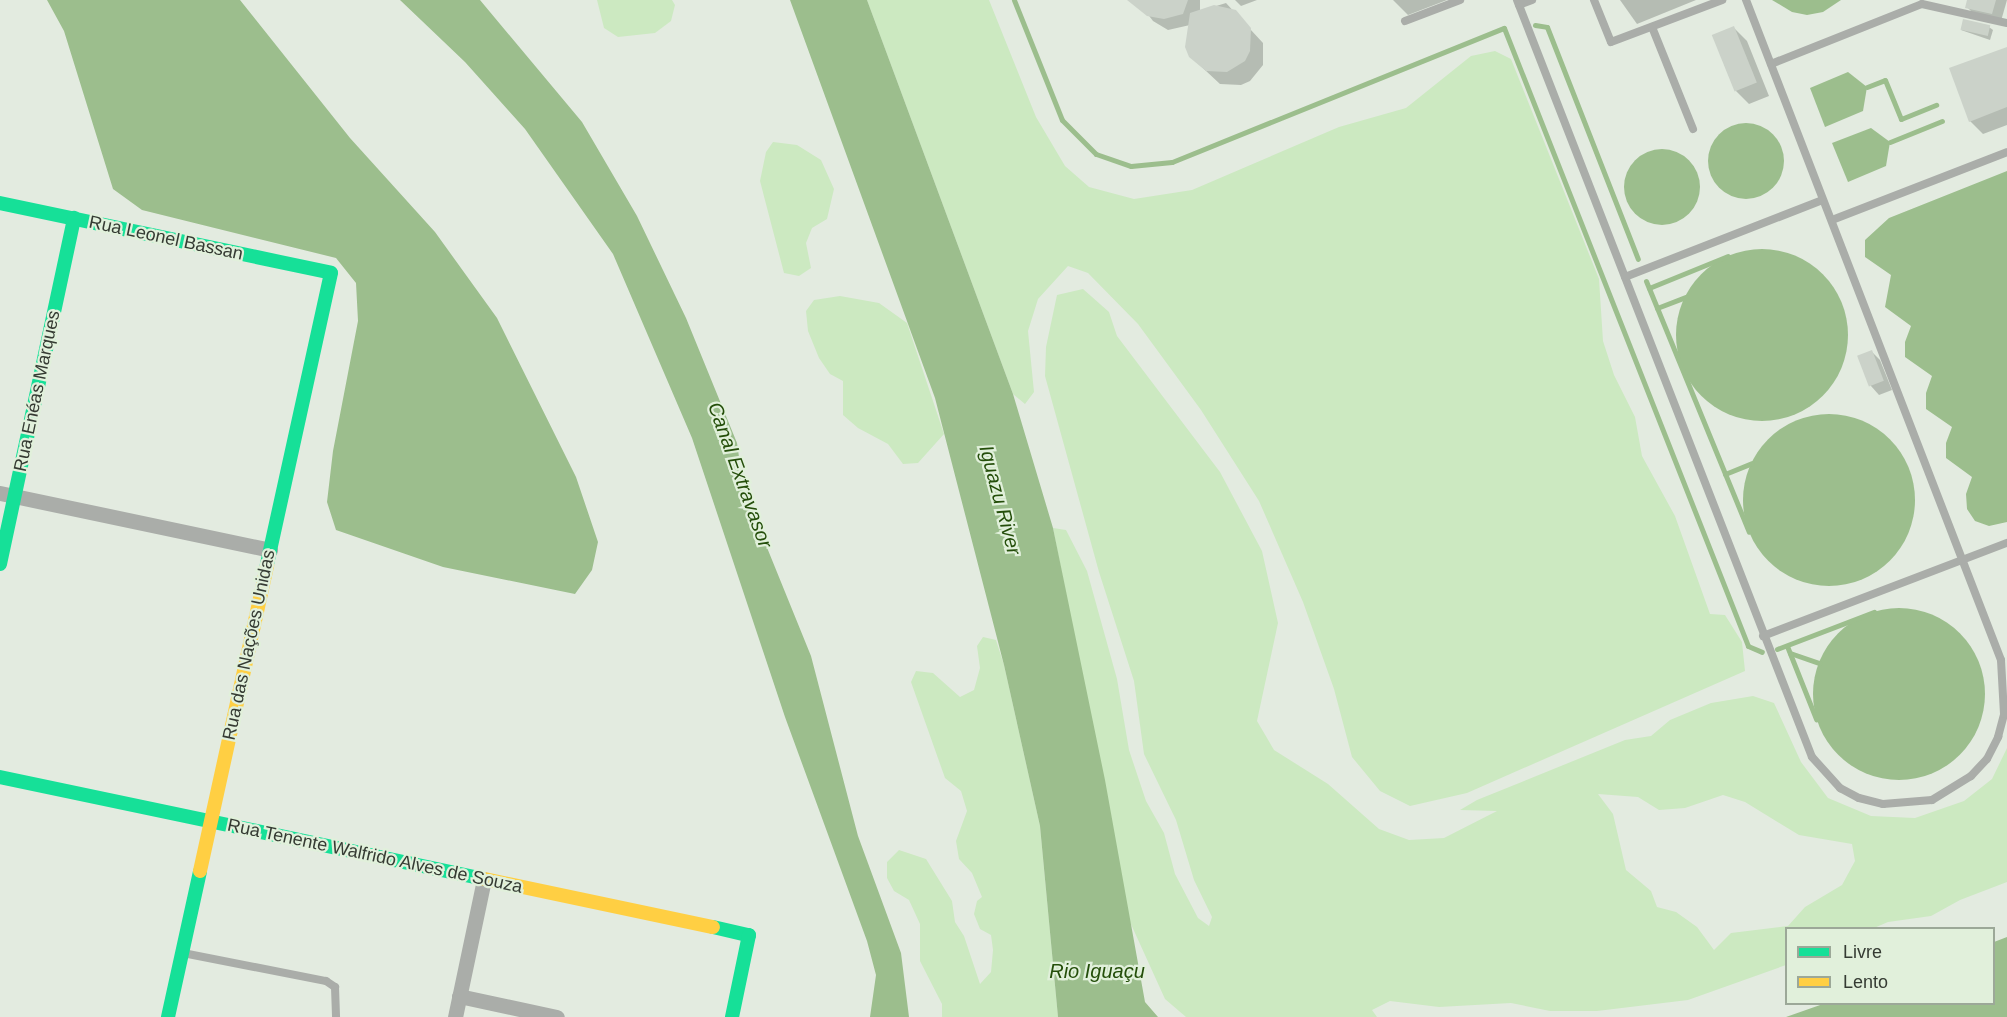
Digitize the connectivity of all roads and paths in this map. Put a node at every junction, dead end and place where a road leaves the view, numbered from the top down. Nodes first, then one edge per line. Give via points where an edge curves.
1 (1460, 0) edge
2 (1532, 0) edge
3 (1594, 0) edge
4 (1722, 0) edge
5 (1746, 0) edge
6 (1518, 3) edge
7 (1405, 21) dead end
8 (2007, 23) edge
9 (1652, 27) junction
10 (1771, 64) junction
11 (1693, 129) dead end
12 (2007, 152) edge
13 (1823, 200) junction
14 (0, 203) edge
15 (74, 218) junction
16 (1832, 220) junction
17 (331, 273) joint
18 (1625, 277) junction
19 (7, 494) edge
20 (2007, 543) edge
21 (270, 550) junction
22 (1963, 560) junction
23 (0, 564) edge
24 (1763, 636) junction
25 (0, 777) edge
26 (211, 821) junction
27 (484, 879) junction
28 (182, 953) junction
29 (459, 996) junction
30 (168, 1017) edge
31 (336, 1017) edge
32 (454, 1017) edge
33 (557, 1017) edge
34 (732, 1017) edge

1 - 7 lane
2 - 6 lane
3 - 9 lane via 1611,42
4 - 9 lane
5 - 10 lane
6 - 18 lane
8 - 10 lane via 1922,4
9 - 11 lane
10 - 13 lane
12 - 16 lane
13 - 16 lane
13 - 18 lane
14 - 15 street, Rua Leonel Bassan
15 - 17 street, Rua Leonel Bassan
15 - 19 street, Rua Enéas Marques
16 - 22 lane
17 - 21 street, Rua das Nações Unidas
18 - 24 lane
19 - 21 street
19 - 23 street, Rua Enéas Marques
20 - 22 lane
21 - 26 street, Rua das Nações Unidas
22 - 24 lane
22 - 24 lane via 2001,660 2004,714 1987,759 1958,786 1932,800 1883,804 1840,788 1823,774 1812,757
25 - 26 street, Rua Tenente Walfrido Alves de Souza
26 - 27 street, Rua Tenente Walfrido Alves de Souza
26 - 28 street, Rua das Nações Unidas
27 - 29 street
27 - 34 street, Rua Tenente Walfrido Alves de Souza via 749,935
28 - 30 street, Rua das Nações Unidas
28 - 31 lane via 326,981 335,987
29 - 32 street
29 - 33 street

